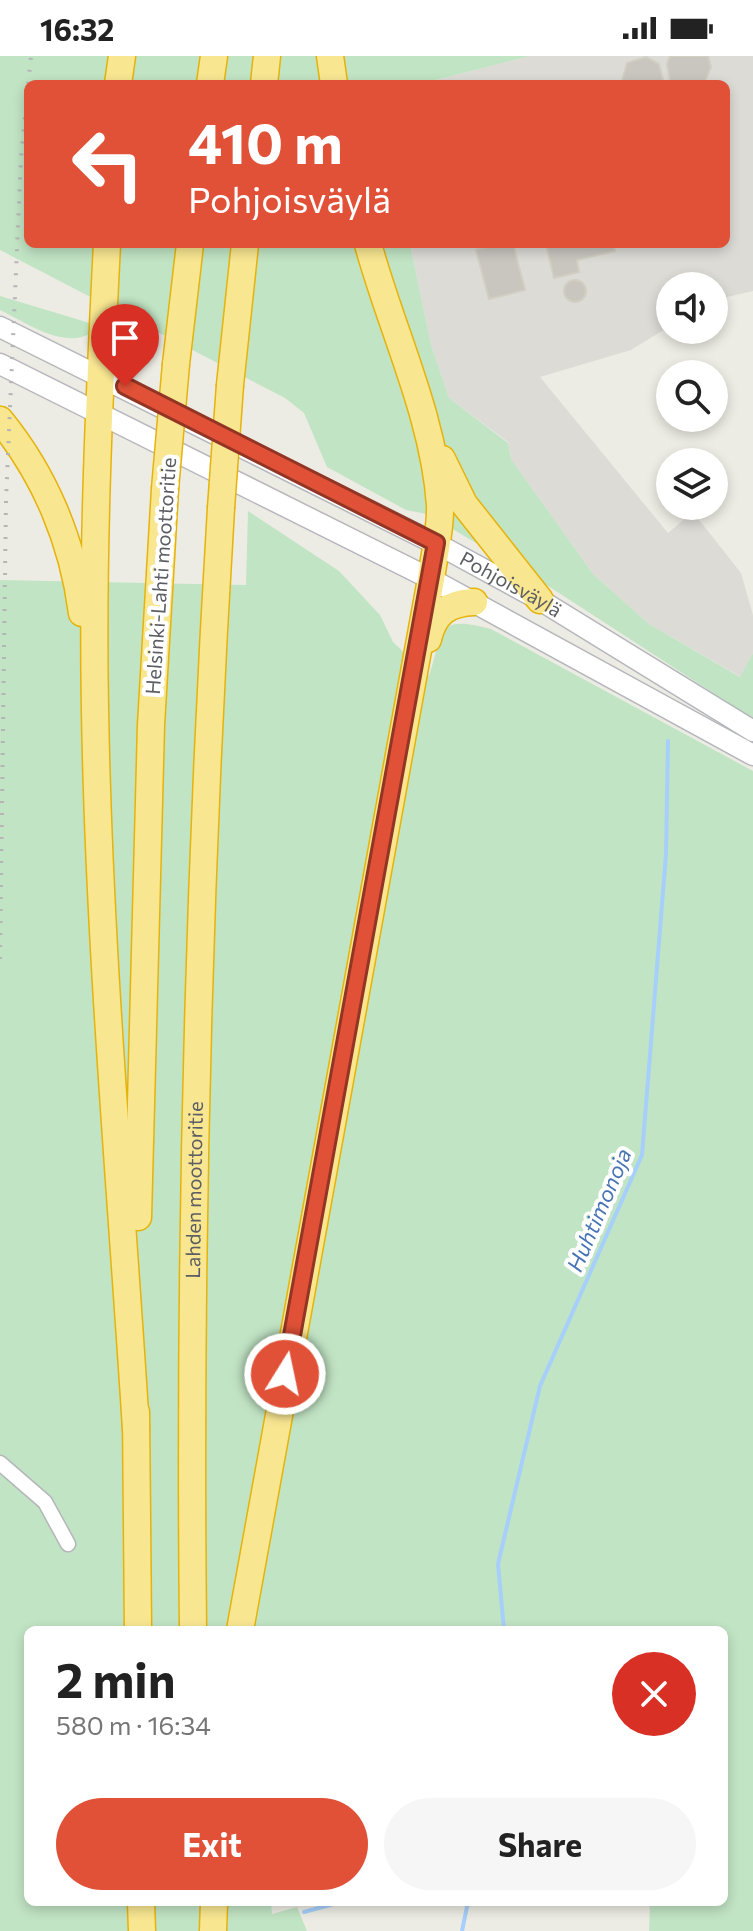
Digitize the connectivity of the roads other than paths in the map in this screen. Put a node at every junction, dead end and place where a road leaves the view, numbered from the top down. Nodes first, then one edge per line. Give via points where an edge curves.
1 (122, 56) edge
2 (214, 56) edge
3 (267, 56) edge
4 (330, 56) edge
5 (119, 80) edge
6 (211, 80) edge
7 (264, 80) edge
8 (333, 80) edge
9 (107, 248) edge
10 (190, 248) edge
11 (245, 248) edge
12 (369, 248) edge
13 (0, 327) edge
14 (0, 364) edge
15 (99, 374) junction
16 (417, 401) junction
17 (97, 410) junction
18 (0, 420) edge
19 (436, 543) junction
20 (431, 579) junction
21 (540, 600) junction
22 (474, 602) junction
23 (415, 667) junction
24 (95, 713) junction
25 (753, 731) edge
26 (753, 755) edge
27 (136, 1429) junction
28 (0, 1463) edge
29 (68, 1544) dead end
30 (138, 1626) edge
31 (193, 1626) edge
32 (241, 1626) edge
33 (141, 1906) edge
34 (198, 1906) edge
35 (214, 1906) edge
36 (142, 1931) edge
37 (198, 1931) edge
38 (213, 1931) edge

1 - 5 highway
2 - 6 highway
3 - 7 highway
4 - 8 highway
9 - 15 highway
10 - 27 highway, Helsinki-Lahti moottoritie, bridge via 165,489 150,766
11 - 31 highway, Lahden moottoritie, bridge via 230,385 207,751 192,1200
12 - 16 highway
13 - 15 main road, Pohjoisväylä
14 - 17 main road, Pohjoisväylä
15 - 17 highway
15 - 19 main road, Pohjoisväylä
16 - 19 highway via 436,472
16 - 21 highway via 464,504
17 - 20 main road, Pohjoisväylä
17 - 24 highway
18 - 24 highway via 24,449 58,515 82,607
19 - 20 highway
19 - 21 main road, Pohjoisväylä
20 - 22 main road, Pohjoisväylä
20 - 23 highway
21 - 25 main road, Pohjoisväylä
22 - 23 highway via 446,607 432,622
22 - 26 main road, Pohjoisväylä
23 - 32 highway
24 - 27 highway via 101,900
27 - 30 highway
28 - 29 street via 45,1502
33 - 36 highway
34 - 37 highway
35 - 38 highway

